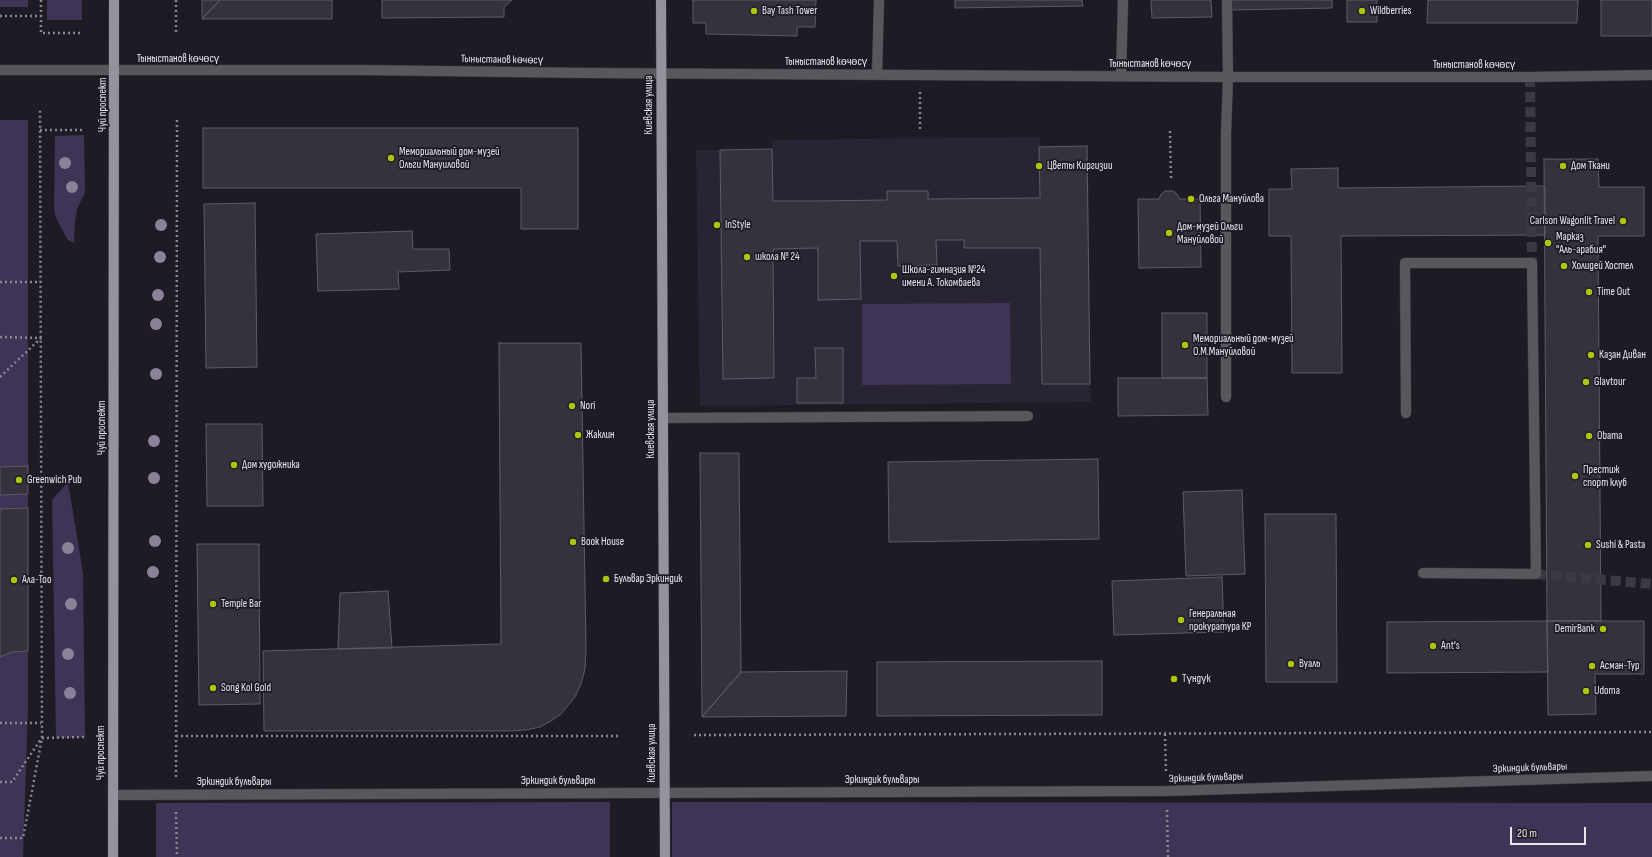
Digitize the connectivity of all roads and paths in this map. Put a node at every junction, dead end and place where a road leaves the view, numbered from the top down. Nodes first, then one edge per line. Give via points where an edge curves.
1 (41, 0) edge
2 (114, 0) edge
3 (176, 0) edge
4 (660, 0) edge
5 (879, 0) edge
6 (1123, 0) edge
7 (1227, 0) edge
8 (0, 16) edge
9 (41, 16) junction
10 (81, 33) dead end
11 (176, 34) dead end
12 (0, 70) edge
13 (115, 71) junction
14 (661, 73) junction
15 (877, 75) junction
16 (1652, 75) edge
17 (1121, 76) junction
18 (1228, 77) junction
19 (40, 108) dead end
20 (177, 118) dead end
21 (40, 130) junction
22 (84, 130) dead end
23 (1170, 131) dead end
24 (1171, 178) dead end
25 (0, 282) edge
26 (41, 282) junction
27 (0, 337) edge
28 (41, 338) junction
29 (0, 377) edge
30 (1226, 397) dead end
31 (1406, 413) dead end
32 (1028, 416) dead end
33 (663, 418) junction
34 (1423, 573) dead end
35 (0, 723) edge
36 (42, 723) junction
37 (1652, 732) edge
38 (694, 735) dead end
39 (176, 736) junction
40 (619, 736) dead end
41 (85, 737) dead end
42 (42, 738) junction
43 (1652, 776) edge
44 (176, 778) dead end
45 (0, 782) edge
46 (664, 792) junction
47 (113, 795) junction
48 (176, 810) dead end
49 (0, 838) edge
50 (113, 857) edge
51 (177, 857) edge
52 (665, 857) edge

1 - 9 path
2 - 13 main road, Чуй проспект
3 - 11 path
4 - 14 main road, Киевская улица
5 - 15 street
6 - 17 street
7 - 18 street
8 - 9 path
9 - 10 path via 41,33
12 - 13 street, Тыныстанов көчөсү
13 - 14 street, Тыныстанов көчөсү
13 - 47 main road, Чуй проспект
14 - 15 street, Тыныстанов көчөсү
14 - 33 main road, Киевская улица
15 - 17 street, Тыныстанов көчөсү
16 - 18 street, Тыныстанов көчөсү
17 - 18 street, Тыныстанов көчөсү
18 - 30 street
19 - 21 path
20 - 39 path
21 - 22 path
21 - 26 path
23 - 24 path
25 - 26 path
26 - 28 path
27 - 28 path
28 - 29 path
28 - 36 path
31 - 34 street via 1405,263 1532,263 1536,574
32 - 33 street
33 - 46 main road, Киевская улица
35 - 36 path
36 - 42 path
37 - 38 path
39 - 40 path
39 - 44 path
41 - 42 path
42 - 45 path via 12,782
42 - 49 path via 23,838
43 - 46 street, Эркиндик бульвары via 1167,791
46 - 47 street, Эркиндик бульвары
46 - 52 main road, Киевская улица
47 - 50 main road, Чуй проспект
48 - 51 path

